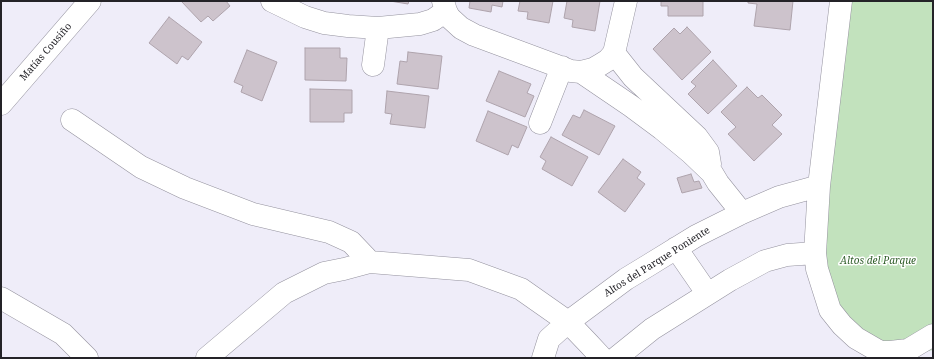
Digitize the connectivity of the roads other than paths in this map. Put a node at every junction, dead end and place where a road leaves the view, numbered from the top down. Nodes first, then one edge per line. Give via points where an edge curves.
1 (90, 1) edge
2 (272, 1) edge
3 (626, 1) edge
4 (841, 1) edge
5 (445, 6) edge
6 (378, 28) junction
7 (614, 53) junction
8 (373, 65) dead end
9 (572, 70) junction
10 (1, 104) edge
11 (72, 120) dead end
12 (668, 122) junction
13 (540, 123) dead end
14 (819, 186) junction
15 (742, 213) junction
16 (676, 248) junction
17 (815, 253) junction
18 (370, 262) junction
19 (707, 293) junction
20 (1, 298) edge
21 (568, 322) junction
22 (933, 335) edge
23 (880, 355) edge
24 (87, 358) edge
25 (206, 358) edge
26 (543, 358) edge
27 (602, 358) edge
28 (616, 358) edge

1 - 10 street, Matías Cousiño
2 - 6 street via 324,23
3 - 7 street
4 - 14 street
5 - 6 street via 433,20 420,24
5 - 9 street via 450,17 474,35
6 - 8 street
7 - 9 street via 593,69
7 - 12 street
9 - 12 street
9 - 13 street
11 - 18 street via 141,167 185,188 253,214 329,232 351,242
12 - 15 street via 697,137 708,152 712,173
14 - 15 street, Altos del Parque Poniente via 779,197
14 - 17 street
15 - 16 street, Altos del Parque Poniente
16 - 19 street
16 - 21 street, Altos del Parque Poniente via 626,279
17 - 19 street via 787,255 765,261
17 - 23 street via 816,269 830,310 856,338
18 - 21 street via 469,270 521,289
18 - 25 street via 324,273 284,293
19 - 28 street via 652,329
20 - 24 street via 63,334
21 - 26 street, Altos del Parque Poniente via 549,339
21 - 27 street
22 - 23 street via 908,350

